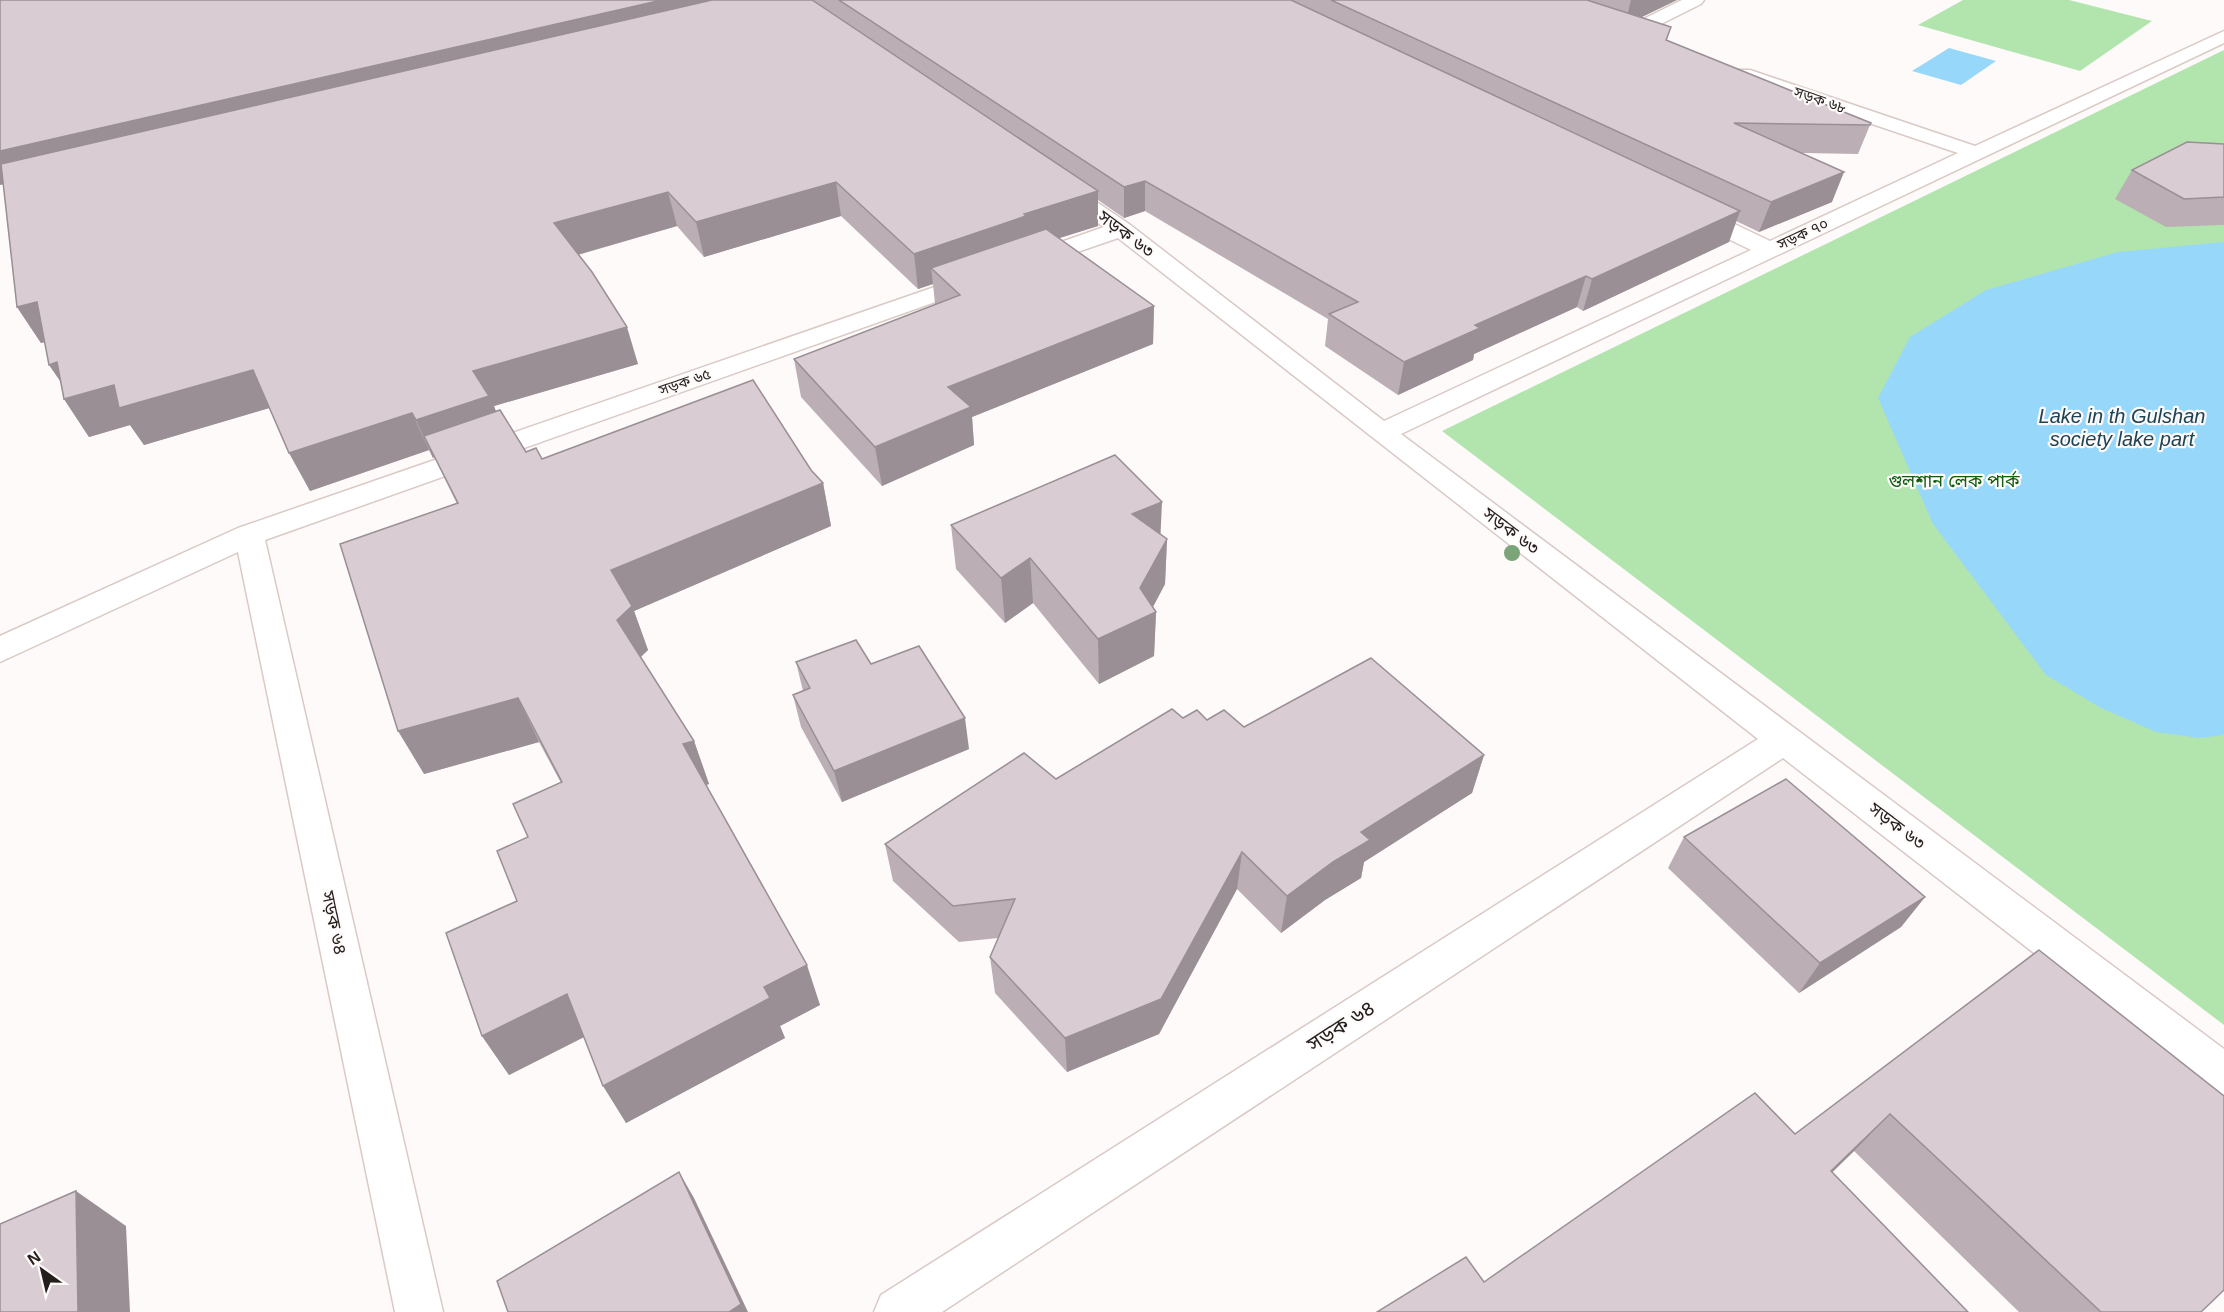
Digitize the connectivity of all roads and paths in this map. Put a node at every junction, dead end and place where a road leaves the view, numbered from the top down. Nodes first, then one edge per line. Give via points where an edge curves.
1 (1695, 0) edge
2 (1604, 27) edge
3 (1627, 34) junction
4 (2224, 36) edge
5 (1649, 42) edge
6 (1728, 69) edge
7 (1977, 153) junction
8 (1044, 176) edge
9 (1673, 204) edge
10 (1121, 229) junction
11 (1769, 250) junction
12 (1382, 433) junction
13 (249, 534) junction
14 (0, 650) edge
15 (1784, 740) junction
16 (2224, 1075) edge
17 (419, 1312) edge
18 (897, 1312) edge

1 - 3 street
2 - 3 street
3 - 5 street
4 - 7 street, সড়ক ৭০
6 - 7 street, সড়ক ৬৮
7 - 11 street, সড়ক ৭০
8 - 10 street, সড়ক ৬৩
9 - 11 street
10 - 12 street, সড়ক ৬৩
10 - 13 street, সড়ক ৬৫
11 - 12 street, সড়ক ৭০
12 - 15 street, সড়ক ৬৩
13 - 14 street, সড়ক ৬৫
13 - 17 street, সড়ক ৬৪
15 - 16 street, সড়ক ৬৩
15 - 18 street, সড়ক ৬৪

